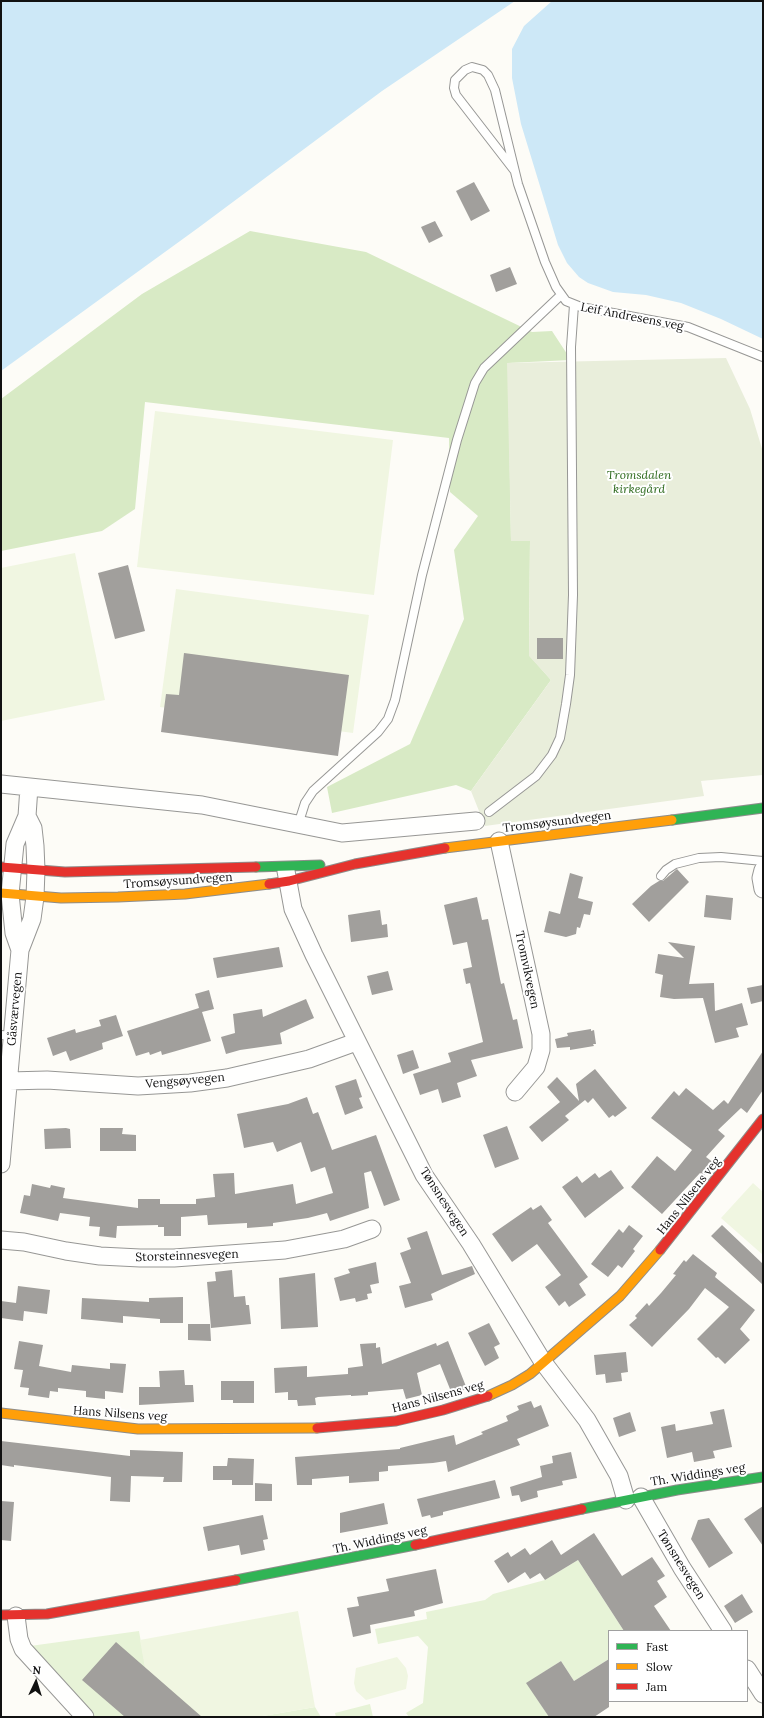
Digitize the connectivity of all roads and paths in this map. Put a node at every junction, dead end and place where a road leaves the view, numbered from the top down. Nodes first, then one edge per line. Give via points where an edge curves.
1 (514, 170) junction
2 (561, 296) junction
3 (574, 305) junction
4 (763, 357) edge
5 (1, 784) edge
6 (29, 787) junction
7 (763, 808) edge
8 (27, 816) junction
9 (482, 817) joint
10 (298, 825) junction
11 (499, 841) junction
12 (763, 861) edge
13 (355, 864) junction
14 (284, 865) junction
15 (7, 868) edge
16 (36, 870) junction
17 (763, 870) edge
18 (661, 876) dead end
19 (289, 881) junction
20 (763, 889) edge
21 (6, 893) edge
22 (35, 897) junction
23 (20, 950) junction
24 (7, 1036) edge
25 (356, 1042) junction
26 (9, 1081) junction
27 (515, 1092) dead end
28 (763, 1119) edge
29 (1, 1164) edge
30 (372, 1230) dead end
31 (1, 1240) edge
32 (543, 1362) junction
33 (1, 1413) edge
34 (763, 1477) edge
35 (634, 1498) junction
36 (8, 1615) edge
37 (722, 1630) edge
38 (748, 1671) edge
39 (763, 1694) edge
40 (85, 1717) edge

1 - 1 lane via 495,90 488,75 483,70 465,70 455,80 456,95
1 - 2 lane via 545,262
2 - 3 lane, Leif Andresens veg
2 - 10 lane via 484,368 475,383 457,440 422,575 395,700 388,719 378,732 313,791 305,804
3 - 4 lane, Leif Andresens veg via 688,327
3 - 9 lane via 571,347 573,602 566,704 560,738 552,756 536,776
5 - 6 street
6 - 8 street
6 - 10 street via 202,805
7 - 11 main road, Tromsøysundvegen
8 - 15 street, Gåsværvegen
8 - 16 street, Gåsværvegen via 33,828
9 - 10 street via 342,833
11 - 13 main road, Tromsøysundvegen
11 - 27 street, Tromvikvegen via 541,1034 541,1050 536,1067
12 - 18 lane via 721,857 698,858 675,864
13 - 14 main road, Tromsøysundvegen
13 - 19 main road, Tromsøysundvegen
14 - 16 main road, Tromsøysundvegen via 155,871
14 - 19 street, Tønsnesvegen
15 - 16 main road, Tromsøysundvegen
15 - 21 street, Gåsværvegen
16 - 22 street, Gåsværvegen
17 - 20 street
19 - 22 main road, Tromsøysundvegen via 185,894
19 - 25 street, Tønsnesvegen via 293,909
21 - 22 main road, Tromsøysundvegen
21 - 23 street, Gåsværvegen
22 - 23 street, Gåsværvegen via 32,919
23 - 24 street, Gåsværvegen
24 - 26 street, Gåsværvegen
25 - 26 street, Vengsøyvegen via 309,1059 196,1083 138,1086 46,1080
25 - 32 street, Tønsnesvegen via 424,1175 472,1244
26 - 29 street, Gåsværvegen
28 - 32 main road, Hans Nilsens veg via 646,1269 616,1300
30 - 31 street, Storsteinnesvegen via 344,1239 285,1250 181,1257 100,1256
32 - 33 main road, Hans Nilsens veg via 512,1385 472,1401 396,1421 360,1426 244,1430 138,1429
32 - 35 street, Tønsnesvegen via 590,1425
34 - 35 main road, Th. Widdings veg
35 - 36 main road, Th. Widdings veg via 371,1555 79,1610
35 - 37 street, Tønsnesvegen
36 - 40 street via 23,1649
38 - 39 street

